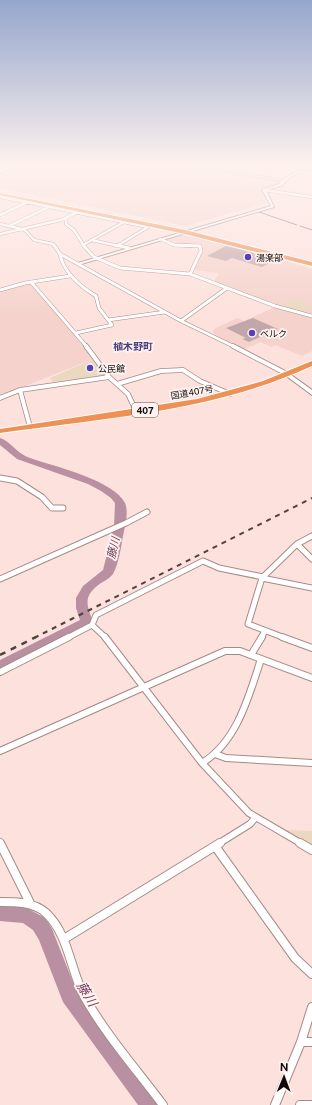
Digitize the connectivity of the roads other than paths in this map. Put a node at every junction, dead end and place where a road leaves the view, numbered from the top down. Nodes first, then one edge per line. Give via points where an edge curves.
1 (27, 218) edge
2 (66, 218) joint
3 (104, 218) edge
4 (116, 218) edge
5 (235, 218) edge
6 (124, 222) junction
7 (0, 224) edge
8 (9, 226) junction
9 (22, 229) junction
10 (187, 232) junction
11 (0, 234) edge
12 (160, 239) junction
13 (91, 240) junction
14 (83, 245) junction
15 (117, 246) junction
16 (129, 248) junction
17 (60, 254) junction
18 (96, 258) junction
19 (312, 263) edge
20 (79, 264) junction
21 (190, 274) junction
22 (70, 276) junction
23 (31, 282) junction
24 (227, 288) junction
25 (0, 290) edge
26 (165, 312) junction
27 (312, 316) edge
28 (108, 320) junction
29 (181, 321) junction
30 (76, 333) junction
31 (312, 363) edge
32 (287, 374) junction
33 (109, 377) junction
34 (117, 384) junction
35 (20, 390) junction
36 (312, 393) edge
37 (230, 394) junction
38 (0, 398) edge
39 (136, 411) junction
40 (30, 427) junction
41 (0, 431) edge
42 (0, 478) edge
43 (63, 508) dead end
44 (147, 512) dead end
45 (312, 536) edge
46 (297, 544) junction
47 (312, 559) edge
48 (263, 578) junction
49 (0, 579) edge
50 (312, 588) edge
51 (92, 625) junction
52 (265, 631) junction
53 (312, 648) edge
54 (251, 655) junction
55 (261, 659) junction
56 (0, 672) edge
57 (312, 678) edge
58 (144, 687) junction
59 (0, 751) edge
60 (215, 754) junction
61 (202, 763) junction
62 (312, 763) edge
63 (256, 817) junction
64 (0, 843) edge
65 (215, 846) junction
66 (312, 850) edge
67 (0, 902) edge
68 (30, 903) junction
69 (64, 939) junction
70 (312, 974) edge
71 (312, 1007) edge
72 (300, 1042) junction
73 (312, 1042) edge
74 (163, 1105) edge
75 (275, 1105) edge
76 (300, 1105) edge
77 (312, 1105) edge

1 - 8 street
2 - 9 street
2 - 14 street via 66,224 74,230
3 - 6 street
4 - 10 highway
5 - 10 street
6 - 13 street
6 - 15 street via 148,227
7 - 8 street
8 - 9 street
9 - 11 street
9 - 17 street via 34,240 53,244
10 - 12 street
10 - 19 highway
10 - 19 highway via 252,246
12 - 16 street
12 - 21 street via 174,244 200,246 201,251
13 - 14 street
13 - 15 street
14 - 18 street
15 - 16 street
16 - 18 street
17 - 20 street
17 - 22 street
18 - 20 street
18 - 21 street via 120,268
20 - 26 street
21 - 24 street
22 - 23 street
22 - 28 street via 83,290 96,296
23 - 25 street
23 - 30 street
24 - 27 street via 275,306
24 - 29 street
26 - 28 street
26 - 29 street
28 - 30 street via 112,325
29 - 32 street
30 - 33 street
31 - 32 highway, 国道407号 / 407
32 - 36 street
32 - 37 highway, 国道407号 / 407
33 - 34 street
33 - 35 street
34 - 37 street via 161,371 183,370 200,381
34 - 39 street via 128,394
35 - 38 street
35 - 40 street
37 - 39 highway, 国道407号 / 407
39 - 40 highway, 国道407号 / 407
40 - 41 highway, 国道407号 / 407
42 - 43 street via 17,481 52,508
44 - 49 street
45 - 46 street
46 - 47 street
46 - 48 street
48 - 50 street
48 - 51 street via 220,568 203,561 96,615
48 - 52 street via 248,624
51 - 56 street
51 - 58 street via 107,639
52 - 53 street
52 - 54 street
54 - 55 street
54 - 58 street via 240,651 225,651
55 - 57 street
55 - 60 street via 246,702 225,743
58 - 59 street
58 - 61 street
60 - 61 street
60 - 62 street via 226,758
61 - 63 street via 249,813
63 - 65 street via 250,824
63 - 66 street
64 - 68 street
65 - 69 street
65 - 70 street via 295,958
67 - 68 street
68 - 69 street via 50,917
69 - 74 street via 72,970 84,996
71 - 72 street
72 - 73 street
72 - 75 street
76 - 77 street

